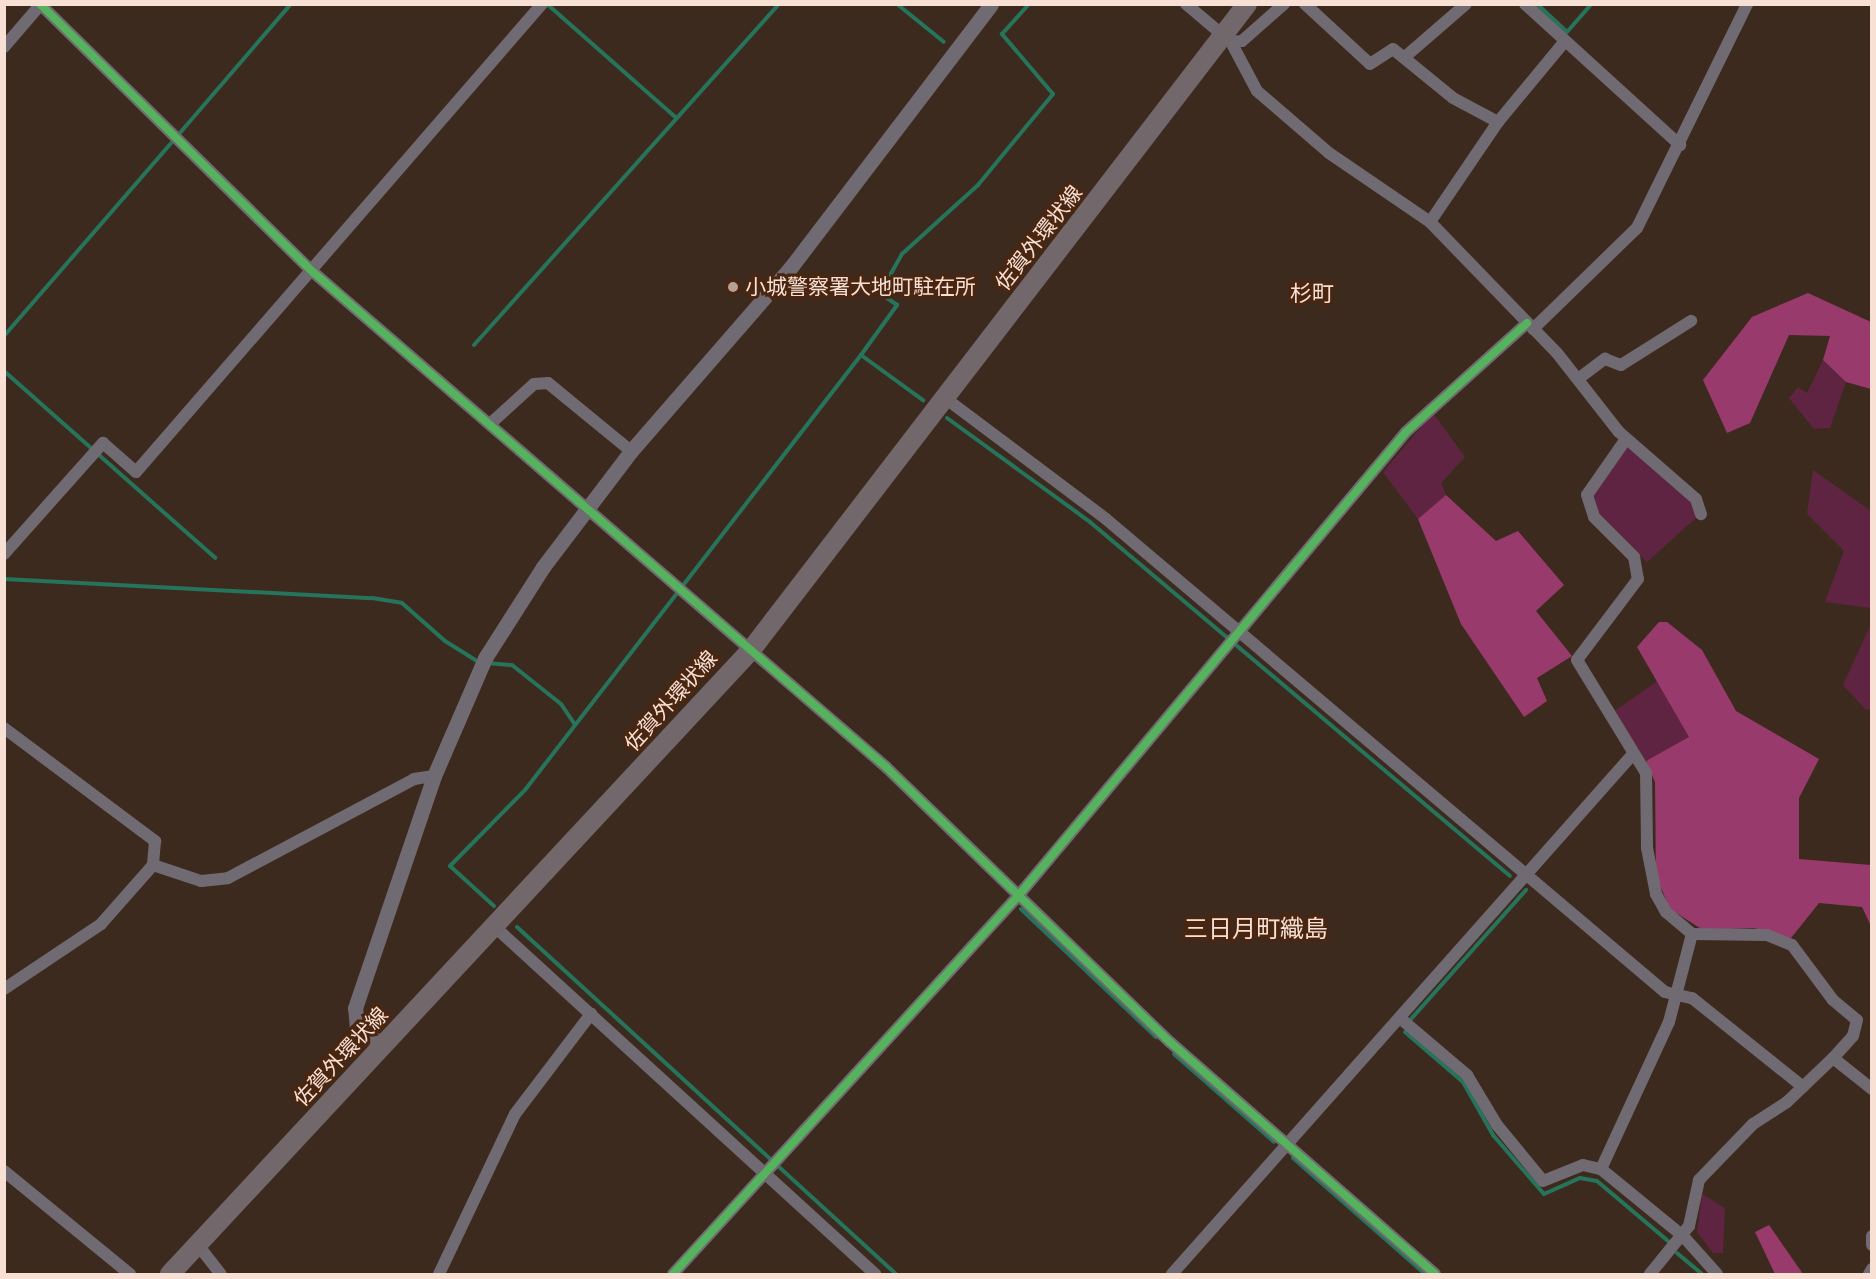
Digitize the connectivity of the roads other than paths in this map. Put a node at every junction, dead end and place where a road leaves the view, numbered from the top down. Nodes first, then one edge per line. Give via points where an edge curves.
1 (991, 4) edge
2 (1186, 4) edge
3 (1247, 4) edge
4 (1284, 4) edge
5 (1305, 4) edge
6 (1466, 4) edge
7 (1525, 4) edge
8 (1747, 4) edge
9 (40, 5) edge
10 (540, 6) edge
11 (1228, 38) junction
12 (1565, 41) junction
13 (4, 47) edge
14 (1406, 56) junction
15 (1498, 122) junction
16 (1680, 145) junction
17 (1430, 222) junction
18 (313, 272) junction
19 (1691, 321) dead end
20 (1530, 326) junction
21 (1578, 378) junction
22 (945, 398) junction
23 (490, 424) junction
24 (1626, 439) junction
25 (631, 451) junction
26 (587, 508) junction
27 (1701, 514) dead end
28 (4, 554) edge
29 (1238, 631) junction
30 (751, 650) junction
31 (4, 728) edge
32 (1633, 754) junction
33 (434, 776) junction
34 (153, 865) junction
35 (1528, 873) junction
36 (1019, 895) junction
37 (495, 927) junction
38 (1692, 934) junction
39 (4, 988) edge
40 (1677, 996) junction
41 (591, 1014) junction
42 (1401, 1019) junction
43 (384, 1045) junction
44 (1833, 1058) junction
45 (1803, 1087) junction
46 (1872, 1089) edge
47 (1290, 1145) junction
48 (1601, 1169) junction
49 (4, 1171) edge
50 (764, 1176) junction
51 (1683, 1236) junction
52 (1872, 1236) edge
53 (198, 1245) junction
54 (1872, 1245) edge
55 (1872, 1269) edge
56 (130, 1275) edge
57 (170, 1275) edge
58 (221, 1275) edge
59 (439, 1275) edge
60 (673, 1275) edge
61 (875, 1275) edge
62 (1172, 1275) edge
63 (1435, 1275) edge
64 (1650, 1275) edge
65 (1717, 1275) edge
66 (1869, 1275) edge

1 - 25 street via 791,267
2 - 11 street
3 - 11 main road, 佐賀外環状線
4 - 11 street via 1242,41
5 - 14 street via 1370,64 1393,49
6 - 14 street
7 - 12 street
8 - 16 street
9 - 13 street
9 - 18 street
10 - 18 street
11 - 17 street via 1257,92 1329,153
11 - 22 main road, 佐賀外環状線
12 - 15 street
12 - 16 street
14 - 15 street via 1453,98
15 - 17 street
16 - 20 street via 1626,242
17 - 20 street
18 - 23 street
18 - 28 street via 136,472 103,442
19 - 21 street via 1621,365 1605,359
20 - 21 street
20 - 29 street via 1406,432
21 - 24 street
22 - 29 street via 1106,519
22 - 30 main road, 佐賀外環状線
23 - 25 street via 534,384 548,383
23 - 26 street
24 - 27 street via 1677,479 1696,500
24 - 32 street via 1587,495 1594,517 1634,557 1638,579 1577,660
25 - 26 street
26 - 30 street
26 - 33 street via 483,662
29 - 35 street
29 - 36 street
30 - 36 street via 886,767
30 - 37 main road, 佐賀外環状線
31 - 34 street via 155,841
32 - 35 street
32 - 38 street via 1646,773 1650,797 1647,848 1656,894 1666,912
33 - 34 street via 414,779 228,878 201,881
33 - 43 street via 355,1008 357,1029
34 - 39 street via 101,924
35 - 40 street via 1665,992
35 - 42 street
36 - 47 street via 1170,1042
36 - 50 street
37 - 41 street
37 - 43 main road, 佐賀外環状線
38 - 40 street
38 - 44 street via 1767,935 1792,945 1833,1000 1857,1020 1852,1036
40 - 45 street via 1692,998
40 - 48 street
41 - 50 street
41 - 59 street via 515,1114
42 - 47 street
42 - 48 street via 1467,1075 1497,1125 1543,1181 1583,1165
43 - 53 main road, 佐賀外環状線
44 - 45 street
44 - 46 street
45 - 51 street via 1753,1124 1699,1180
47 - 62 street
47 - 63 street
48 - 51 street
49 - 56 street
50 - 60 street
50 - 61 street
51 - 64 street
51 - 65 street
52 - 54 street
53 - 57 main road, 佐賀外環状線
53 - 58 street
55 - 66 street

